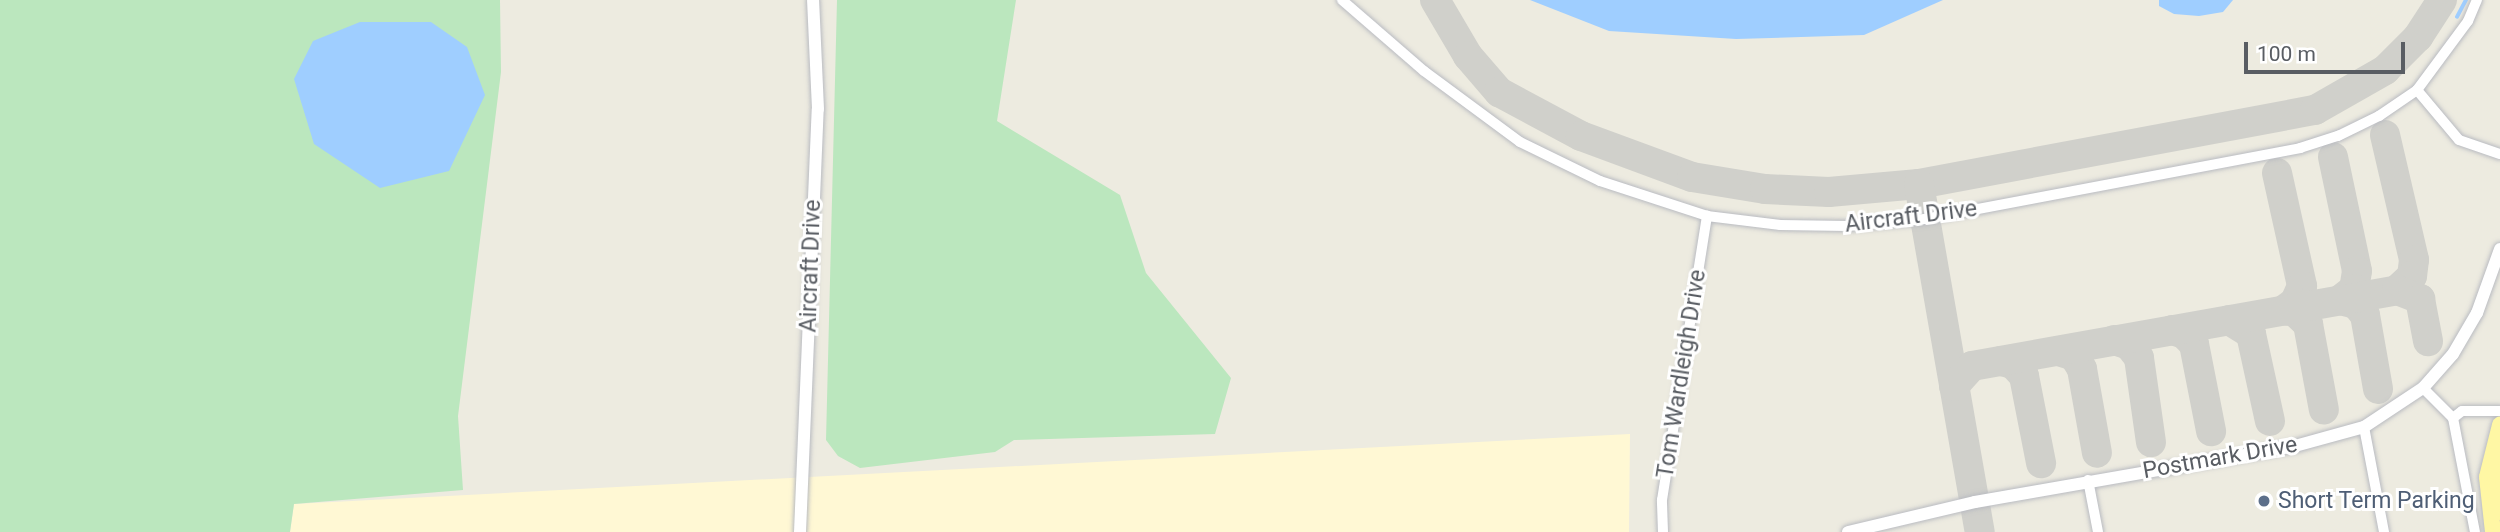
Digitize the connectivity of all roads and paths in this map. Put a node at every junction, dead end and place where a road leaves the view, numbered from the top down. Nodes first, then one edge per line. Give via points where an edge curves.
1 (813, 0) edge
2 (1342, 0) edge
3 (2477, 0) edge
4 (2417, 90) junction
5 (2500, 154) edge
6 (1707, 216) junction
7 (2500, 248) edge
8 (2423, 388) junction
9 (2500, 411) edge
10 (2453, 418) junction
11 (2500, 425) edge
12 (2364, 427) junction
13 (2500, 459) edge
14 (2088, 480) junction
15 (2500, 512) edge
16 (800, 532) edge
17 (1663, 532) edge
18 (1848, 532) edge
19 (2098, 532) edge
20 (2384, 532) edge
21 (2475, 532) edge
22 (2494, 532) edge

1 - 16 street, Aircraft Drive via 818,109
2 - 6 street, Aircraft Drive via 1424,71 1520,142 1600,181
3 - 4 street, Aircraft Drive via 2468,21
4 - 5 street via 2459,140
4 - 6 street, Aircraft Drive via 2379,116 2300,148 1925,219 1808,226
6 - 17 street, Tom Wardleigh Drive via 1662,500
7 - 8 street, Postmark Drive via 2477,313 2453,354
8 - 10 street
8 - 12 street, Postmark Drive
9 - 10 street via 2473,410
10 - 21 street
11 - 22 main road via 2487,477
12 - 14 street, Postmark Drive via 2295,446
12 - 20 street
13 - 15 main road
14 - 18 street, Postmark Drive via 1883,520
14 - 19 street

